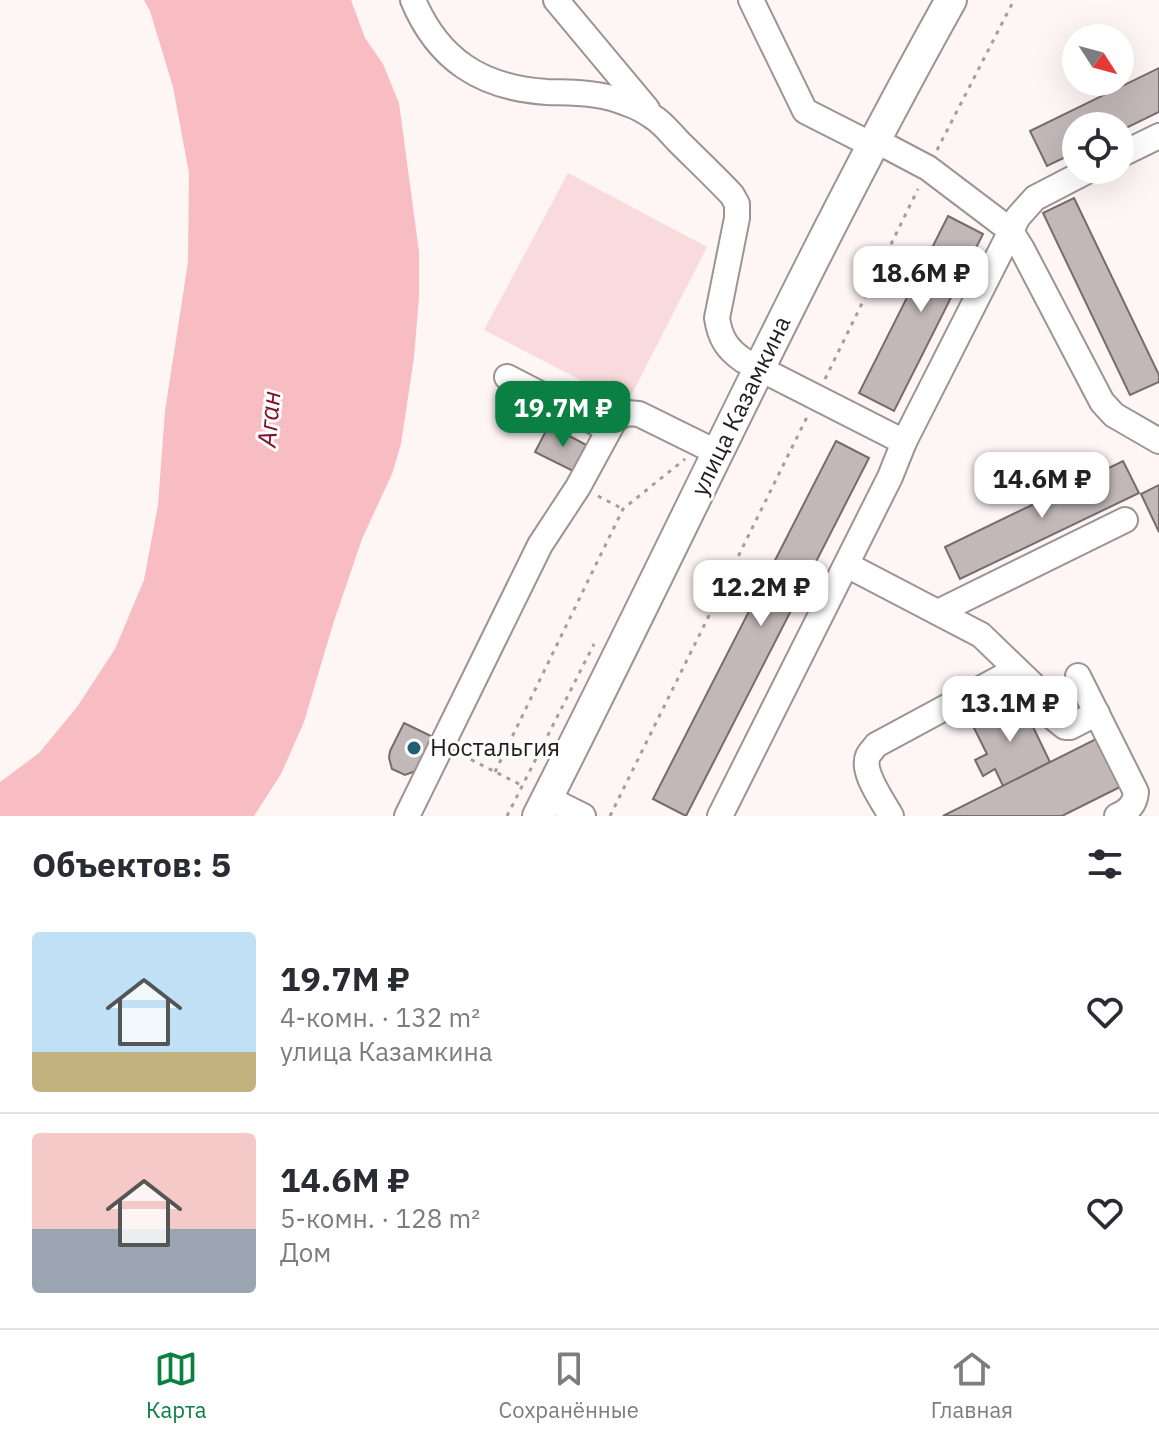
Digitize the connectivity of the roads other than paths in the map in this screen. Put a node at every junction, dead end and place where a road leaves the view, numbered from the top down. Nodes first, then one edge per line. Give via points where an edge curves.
1 (413, 0) edge
2 (556, 0) edge
3 (751, 0) edge
4 (951, 0) edge
5 (654, 117) junction
6 (1159, 136) edge
7 (874, 142) junction
8 (1134, 148) edge
9 (1062, 184) edge
10 (1010, 230) junction
11 (759, 369) junction
12 (507, 377) dead end
13 (608, 429) junction
14 (1159, 441) edge
15 (904, 442) junction
16 (710, 449) junction
17 (1125, 520) dead end
18 (847, 565) junction
19 (938, 612) junction
20 (1015, 670) junction
21 (1078, 676) dead end
22 (1097, 713) junction
23 (536, 800) edge
24 (407, 816) edge
25 (583, 816) edge
26 (720, 816) edge
27 (891, 816) edge
28 (1117, 816) edge

1 - 5 lane via 444,51 496,83 609,97
2 - 5 lane
3 - 7 lane via 802,108
4 - 7 main road, улица Казамкина
5 - 11 lane via 737,204 717,318 732,352
6 - 8 lane
7 - 10 lane via 928,168
7 - 11 main road, улица Казамкина
9 - 10 lane via 1035,198
10 - 14 lane via 1102,402
10 - 15 lane
11 - 15 lane
11 - 16 main road, улица Казамкина
12 - 13 lane
13 - 16 lane via 621,415 632,413
13 - 24 lane via 540,545
15 - 18 lane
16 - 23 main road, улица Казамкина
17 - 19 lane
18 - 19 lane
18 - 26 lane
19 - 20 lane via 981,635
20 - 22 lane via 1065,727
20 - 27 lane via 876,745 866,765 868,775
21 - 22 lane
22 - 28 lane via 1136,792 1132,806
23 - 25 lane

